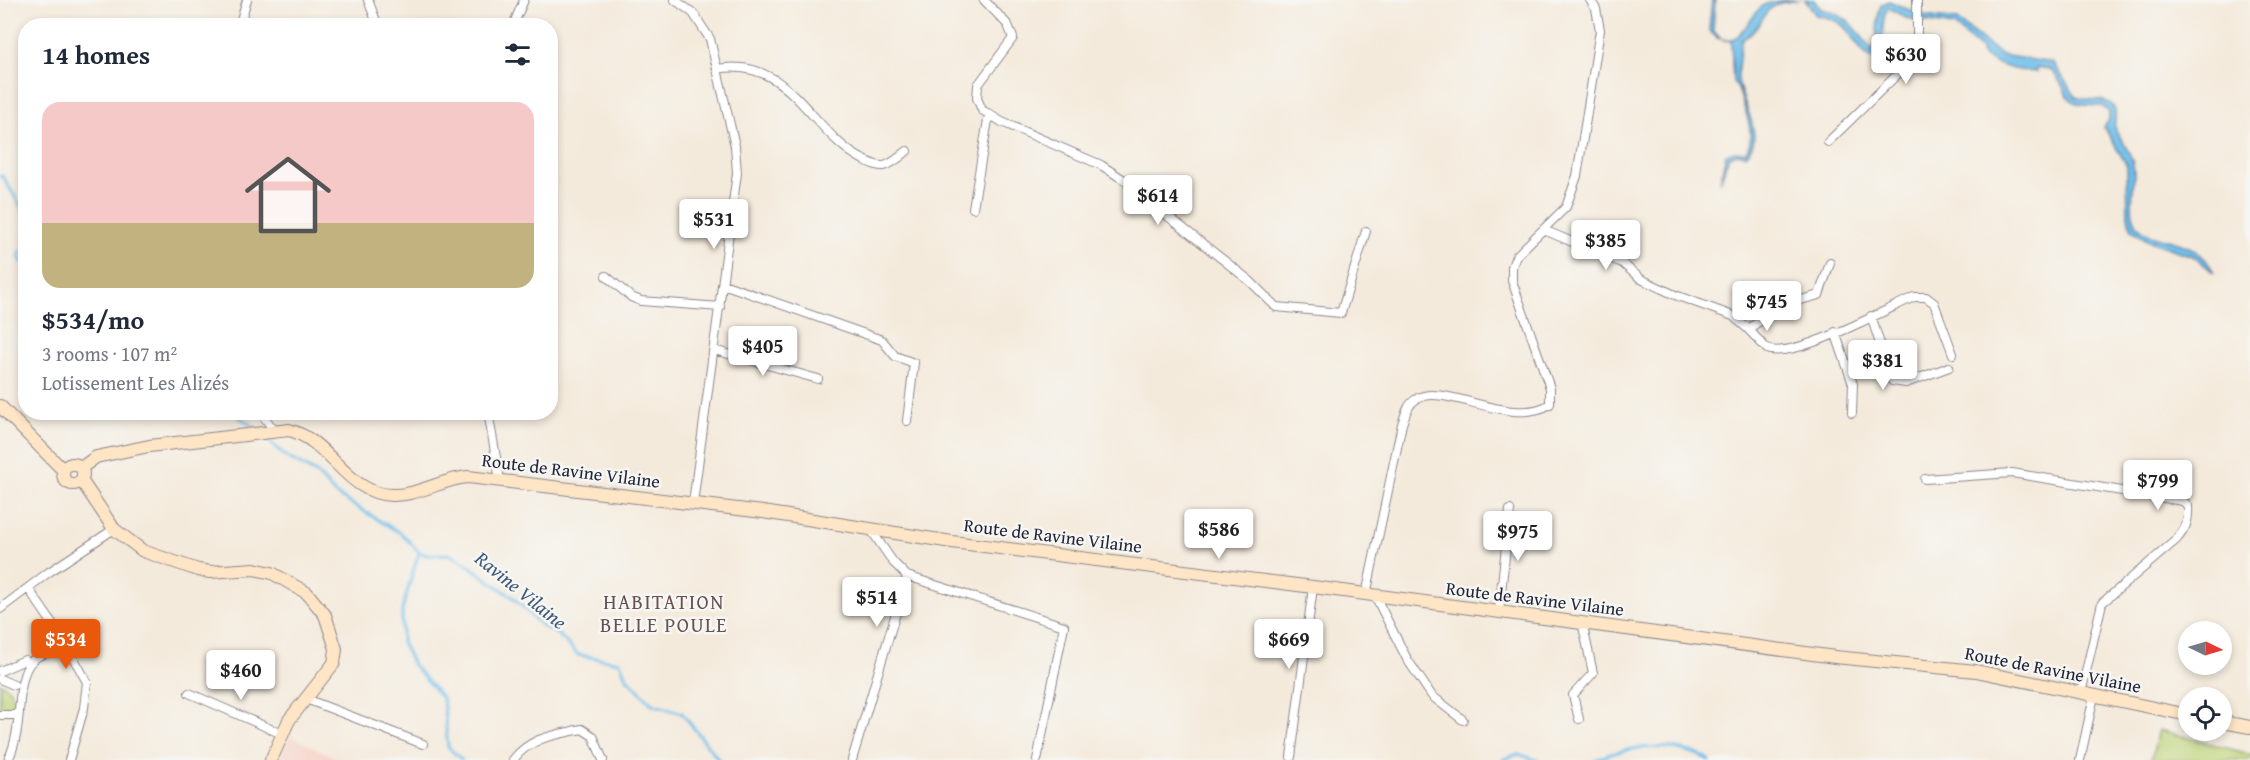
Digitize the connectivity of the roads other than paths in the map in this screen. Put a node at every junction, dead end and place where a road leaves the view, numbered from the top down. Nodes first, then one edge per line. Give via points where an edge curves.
1 (247, 0) edge
2 (368, 0) edge
3 (524, 0) edge
4 (675, 0) edge
5 (984, 0) edge
6 (1590, 0) edge
7 (1917, 0) edge
8 (241, 18) edge
9 (375, 18) edge
10 (516, 18) edge
11 (717, 69) junction
12 (988, 114) junction
13 (1828, 142) dead end
14 (908, 151) dead end
15 (973, 208) dead end
16 (1544, 230) junction
17 (1366, 231) dead end
18 (1830, 263) dead end
19 (606, 276) dead end
20 (723, 284) junction
21 (720, 307) junction
22 (1871, 316) junction
23 (1748, 329) junction
24 (1835, 332) junction
25 (714, 350) junction
26 (1953, 354) dead end
27 (1949, 367) dead end
28 (818, 379) dead end
29 (0, 406) edge
30 (1852, 413) dead end
31 (265, 420) edge
32 (489, 420) edge
33 (907, 421) dead end
34 (272, 431) junction
35 (63, 470) junction
36 (81, 474) junction
37 (1925, 479) dead end
38 (500, 480) junction
39 (693, 503) junction
40 (1510, 510) dead end
41 (114, 529) junction
42 (871, 530) junction
43 (906, 576) junction
44 (1313, 587) junction
45 (28, 588) junction
46 (1371, 595) junction
47 (0, 609) edge
48 (1499, 611) junction
49 (1582, 622) junction
50 (69, 652) junction
51 (26, 660) junction
52 (0, 671) edge
53 (0, 680) edge
54 (14, 685) junction
55 (189, 693) dead end
56 (2081, 693) junction
57 (2094, 696) junction
58 (306, 699) junction
59 (2178, 713) edge
60 (0, 715) edge
61 (17, 715) junction
62 (1463, 720) dead end
63 (1579, 720) dead end
64 (2232, 724) edge
65 (2250, 728) edge
66 (282, 734) junction
67 (423, 744) dead end
68 (1292, 757) dead end
69 (9, 760) edge
70 (69, 760) edge
71 (271, 760) edge
72 (513, 760) edge
73 (603, 760) edge
74 (852, 760) edge
75 (1037, 760) edge
76 (2080, 760) edge

1 - 8 street
2 - 9 street
3 - 10 street
4 - 11 street via 703,26
5 - 12 street via 1008,24 1013,38 978,85 977,98
6 - 16 street via 1600,30 1577,176 1566,207
7 - 13 street via 1917,47 1907,65
11 - 14 street via 751,69 788,88 831,137 873,164 884,166
11 - 20 street via 735,146 737,173
12 - 15 street
12 - 17 street via 1101,165 1138,189 1276,307 1341,313
16 - 23 street via 1622,263 1641,279 1675,295 1733,316
16 - 46 street via 1516,256 1512,281 1550,388 1550,404 1528,411 1480,407 1437,394 1416,399 1407,408
18 - 23 street via 1819,295 1786,304
19 - 21 street via 641,301
20 - 21 street
20 - 33 street via 882,340 895,356 914,363
21 - 25 street
22 - 24 street
22 - 26 street via 1914,297 1930,299
22 - 27 street via 1892,381 1906,383
23 - 24 street via 1762,346 1779,352 1796,350
24 - 30 street via 1854,384
25 - 28 street
25 - 39 street
29 - 35 main road
31 - 34 street
32 - 38 street
34 - 36 main road, Route de Ravine Vilaine via 116,452 96,457
34 - 38 main road, Route de Ravine Vilaine via 290,430 307,436 353,480 389,495 402,495 453,478
35 - 36 main road via 72,464
35 - 36 main road via 66,483 73,485
36 - 41 main road
37 - 56 street via 2012,473 2183,501 2188,506 2185,530 2102,603
38 - 39 main road, Route de Ravine Vilaine
39 - 42 main road, Route de Ravine Vilaine
40 - 48 street
41 - 45 street
41 - 58 main road via 129,543 163,560 210,572 254,569 272,573 306,593 325,615 336,649 334,663
42 - 43 street
42 - 44 main road, Route de Ravine Vilaine
43 - 74 street
43 - 75 street via 1065,626
44 - 46 main road, Route de Ravine Vilaine
44 - 68 street
45 - 47 street
45 - 50 street
46 - 48 main road, Route de Ravine Vilaine
46 - 62 street via 1432,696
48 - 49 main road, Route de Ravine Vilaine
49 - 56 main road, Route de Ravine Vilaine via 1835,657 1976,671
49 - 63 street via 1593,673 1574,695
50 - 51 street via 44,652
50 - 70 street via 87,682
51 - 52 street
51 - 54 street
53 - 54 street
54 - 61 street
55 - 66 street
56 - 57 main road, Route de Ravine Vilaine
57 - 59 main road, Route de Ravine Vilaine
57 - 76 street
58 - 66 main road
58 - 67 street
60 - 61 street
61 - 69 street via 18,727
64 - 65 main road
66 - 71 main road
72 - 73 street via 536,740 582,729 593,736

